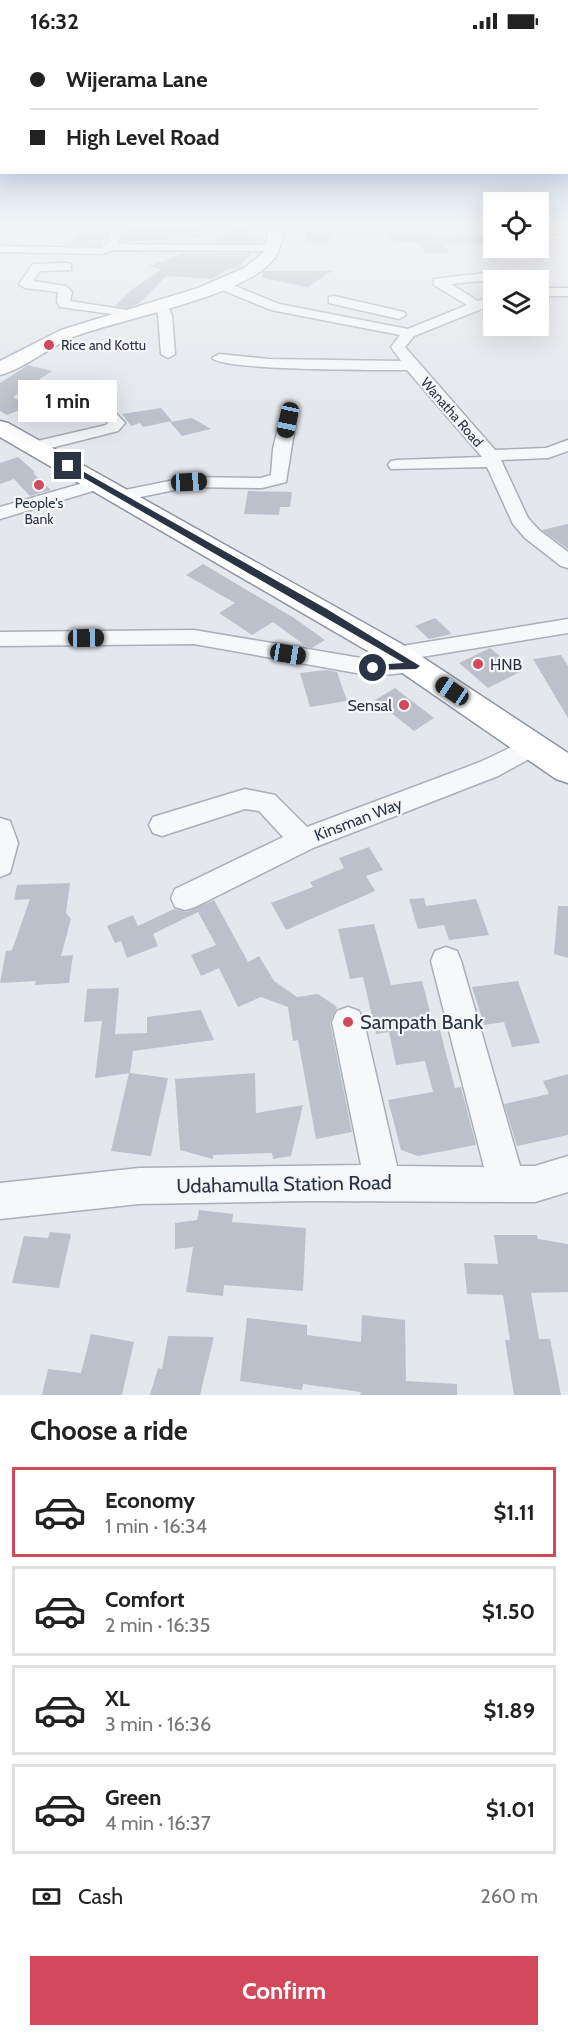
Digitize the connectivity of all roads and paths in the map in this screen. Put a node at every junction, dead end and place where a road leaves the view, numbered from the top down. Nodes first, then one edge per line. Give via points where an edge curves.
1 (62, 289) edge
2 (204, 289) edge
3 (232, 289) edge
4 (450, 289) edge
5 (549, 292) edge
6 (568, 292) edge
7 (334, 300) dead end
8 (160, 304) junction
9 (483, 304) edge
10 (477, 306) junction
11 (129, 314) junction
12 (434, 323) junction
13 (409, 333) junction
14 (168, 354) dead end
15 (219, 358) dead end
16 (411, 366) junction
17 (0, 369) edge
18 (109, 415) dead end
19 (288, 420) dead end
20 (0, 428) edge
21 (568, 445) edge
22 (35, 447) junction
23 (491, 459) junction
24 (397, 465) dead end
25 (109, 490) junction
26 (0, 513) edge
27 (568, 562) edge
28 (568, 626) edge
29 (0, 639) edge
30 (406, 660) junction
31 (533, 746) junction
32 (568, 770) edge
33 (162, 825) dead end
34 (0, 829) edge
35 (303, 840) junction
36 (0, 865) edge
37 (185, 898) dead end
38 (446, 961) dead end
39 (348, 1022) dead end
40 (568, 1174) edge
41 (383, 1183) junction
42 (507, 1185) junction
43 (0, 1201) edge

1 - 11 street via 66,292 65,303
2 - 8 main road
3 - 13 street via 276,307
4 - 10 street
5 - 6 street
7 - 12 street
8 - 11 main road
8 - 14 street via 165,315
9 - 10 street
10 - 12 street
11 - 17 main road via 36,347
12 - 13 street
13 - 16 street, Wanatha Road via 398,347
15 - 16 street
16 - 23 street, Wanatha Road
18 - 22 street via 117,423 112,428
19 - 25 street via 280,478 262,483 189,482
20 - 22 highway
21 - 23 street via 548,453
22 - 25 highway
23 - 24 street
23 - 27 street, Wanatha Road via 520,520
25 - 26 street
25 - 30 highway
28 - 30 street
29 - 30 street via 194,637 373,668
30 - 31 highway
31 - 32 highway
31 - 35 street, Kinsman Way via 489,770
33 - 35 street via 245,800 266,802
34 - 36 street
35 - 37 street, Kinsman Way
38 - 42 street
39 - 41 street
40 - 42 street, Udahamulla Station Road via 535,1184
41 - 42 street, Udahamulla Station Road
41 - 43 street, Udahamulla Station Road via 139,1186

